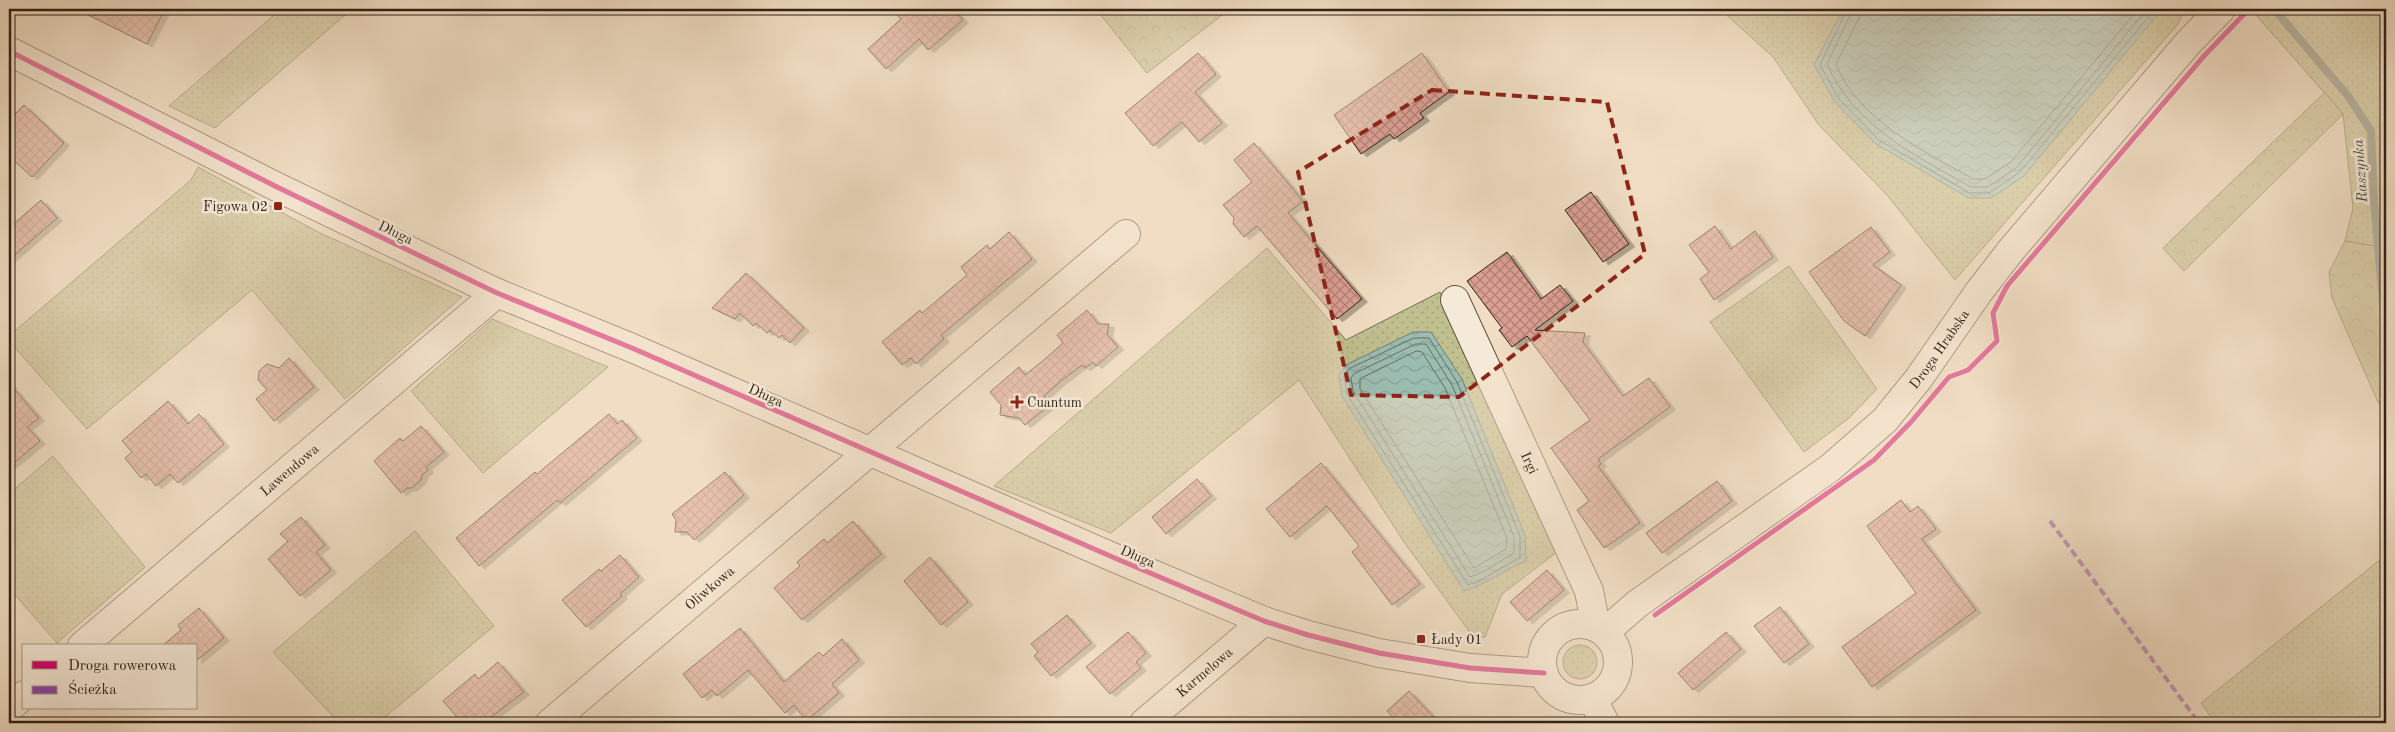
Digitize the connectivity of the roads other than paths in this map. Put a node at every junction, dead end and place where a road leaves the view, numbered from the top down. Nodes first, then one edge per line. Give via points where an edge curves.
1 (2221, 9) edge
2 (9, 51) edge
3 (1126, 234) dead end
4 (497, 293) junction
5 (1455, 300) dead end
6 (868, 451) junction
7 (1264, 621) junction
8 (1600, 630) junction
9 (84, 644) edge
10 (1544, 673) junction
11 (22, 697) edge
12 (1592, 698) junction
13 (9, 708) edge
14 (550, 723) edge
15 (1144, 723) edge
16 (1605, 723) edge

1 - 8 street, Droga Hrabska via 2188,43 2012,249 1886,420 1830,468
2 - 4 street, Długa via 276,187
3 - 6 street, Oliwkowa
4 - 6 street, Długa
4 - 9 street, Lawendowa
5 - 8 street, Irgi via 1589,591
6 - 7 street, Długa
6 - 14 street, Oliwkowa
7 - 10 street, Długa via 1379,653 1470,668
7 - 15 street, Karmelowa
8 - 10 street via 1579,623 1558,630 1545,648 1542,660
8 - 12 street via 1616,646 1618,670 1605,691
10 - 12 street via 1558,693 1583,700
11 - 13 street
12 - 16 street

